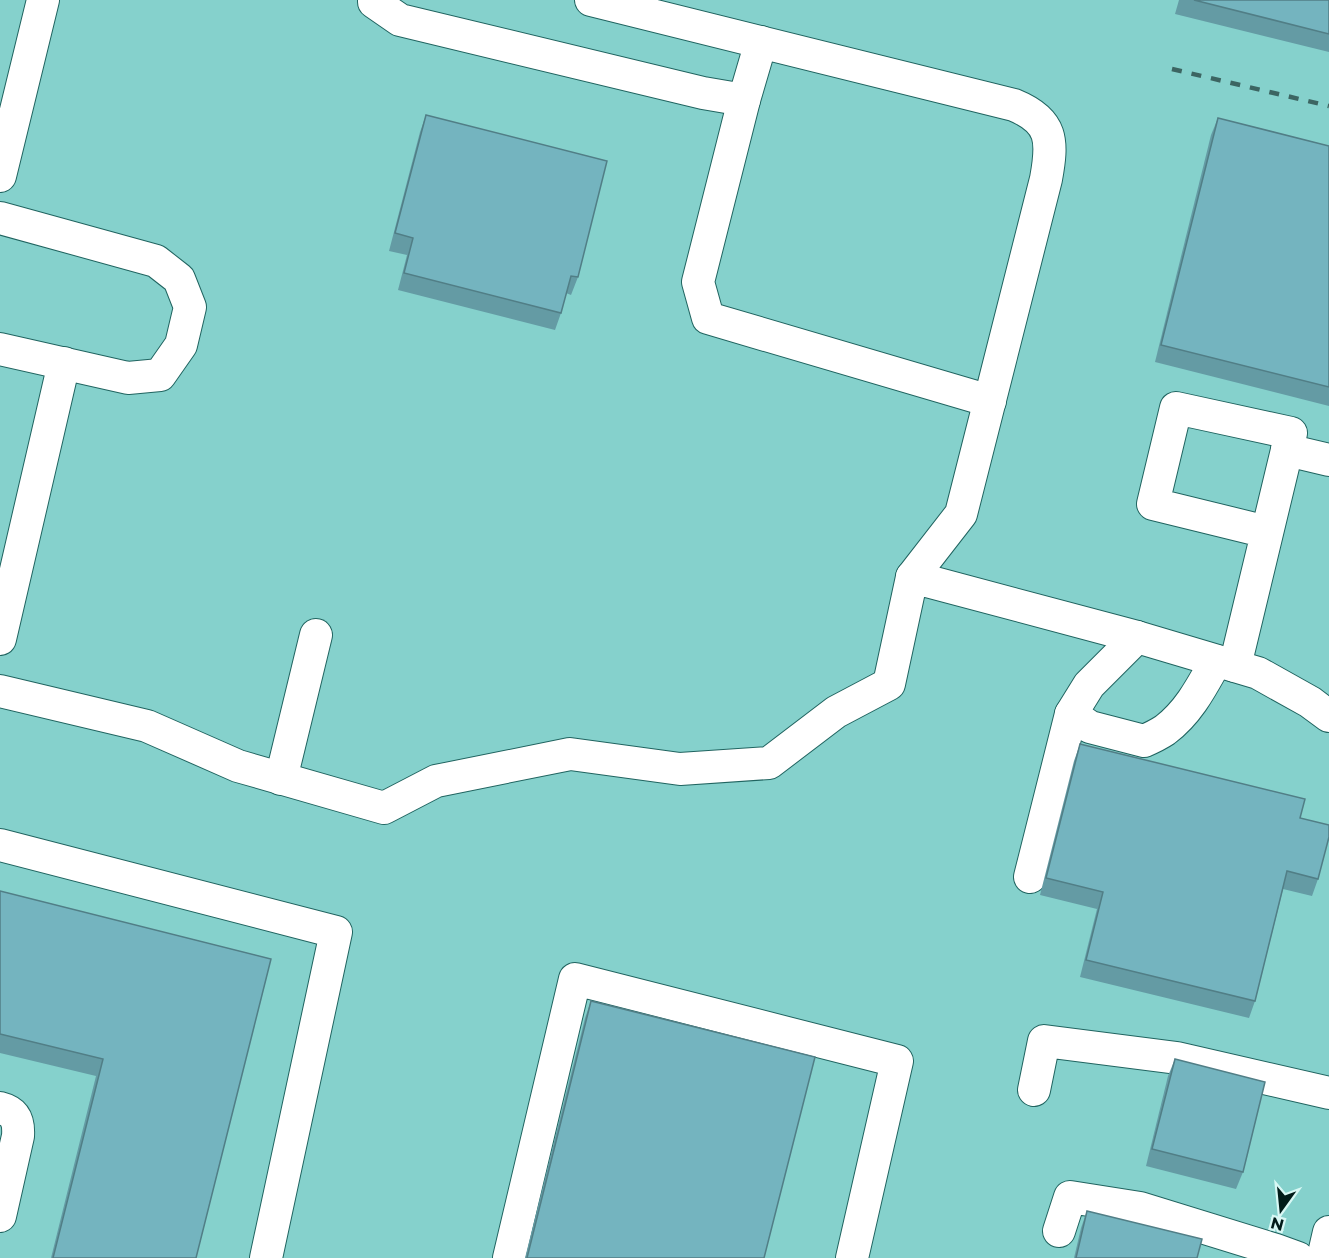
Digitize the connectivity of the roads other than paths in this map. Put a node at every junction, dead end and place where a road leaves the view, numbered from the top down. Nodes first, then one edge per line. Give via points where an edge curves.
1 (43, 0) edge
2 (374, 0) edge
3 (591, 0) edge
4 (761, 42) junction
5 (744, 100) junction
6 (0, 175) edge
7 (0, 218) edge
8 (0, 349) edge
9 (64, 363) junction
10 (990, 401) junction
11 (1287, 450) junction
12 (1329, 460) edge
13 (1267, 532) junction
14 (912, 577) junction
15 (316, 635) dead end
16 (1137, 637) junction
17 (0, 639) edge
18 (1226, 664) junction
19 (0, 691) edge
20 (1071, 714) junction
21 (1329, 717) edge
22 (281, 779) junction
23 (0, 844) edge
24 (1030, 877) dead end
25 (1034, 1090) dead end
26 (1329, 1093) edge
27 (0, 1108) edge
28 (0, 1216) edge
29 (1059, 1231) dead end
30 (1329, 1232) edge
31 (266, 1258) edge
32 (509, 1258) edge
33 (852, 1258) edge
34 (1298, 1258) edge
35 (1323, 1258) edge

1 - 6 street
2 - 5 street via 400,20
3 - 4 street
4 - 5 street
4 - 10 street via 1014,105 1029,111 1046,130 1050,146 1046,179
5 - 10 street via 698,282 708,318
7 - 9 street via 156,261 179,279 190,307 181,345 160,375 128,378
8 - 9 street
9 - 17 street
10 - 14 street via 962,514
11 - 12 street
11 - 13 street
11 - 13 street via 1291,433 1176,408 1153,504
13 - 18 street
14 - 16 street
14 - 22 street via 889,684 836,712 769,763 680,769 570,754 436,781 384,808
15 - 22 street
16 - 18 street
16 - 20 street via 1089,685
18 - 20 street via 1179,717 1164,731 1144,741 1090,727
18 - 21 street via 1258,673
19 - 22 street via 147,726 238,766
20 - 24 street
23 - 31 street via 336,932
25 - 26 street via 1044,1041 1177,1058
27 - 28 street via 14,1115 19,1125
29 - 34 street via 1070,1197 1140,1208
30 - 35 street
32 - 33 street via 575,979 897,1061

